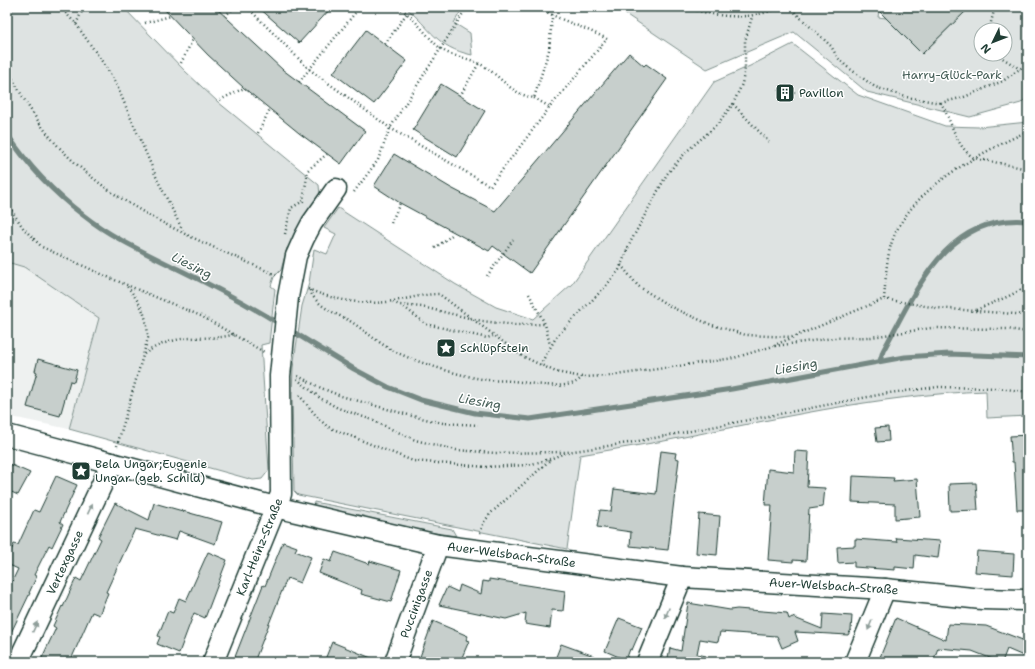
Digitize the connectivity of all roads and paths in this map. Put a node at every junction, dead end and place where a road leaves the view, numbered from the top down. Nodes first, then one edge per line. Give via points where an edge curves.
1 (60, 7) edge
2 (84, 7) edge
3 (235, 7) edge
4 (247, 7) edge
5 (360, 7) edge
6 (398, 7) edge
7 (467, 7) edge
8 (537, 7) edge
9 (552, 7) edge
10 (685, 7) edge
11 (782, 7) edge
12 (789, 7) edge
13 (990, 7) edge
14 (995, 8) edge
15 (407, 13) junction
16 (171, 16) dead end
17 (225, 16) dead end
18 (553, 16) junction
19 (752, 17) junction
20 (991, 22) edge
21 (144, 23) dead end
22 (76, 24) junction
23 (193, 39) dead end
24 (385, 44) dead end
25 (441, 49) junction
26 (1009, 62) edge
27 (181, 63) dead end
28 (479, 63) junction
29 (1028, 63) edge
30 (7, 68) edge
31 (310, 69) junction
32 (1020, 69) junction
33 (299, 82) dead end
34 (244, 88) dead end
35 (460, 96) dead end
36 (534, 98) junction
37 (220, 100) dead end
38 (942, 103) junction
39 (733, 104) junction
40 (550, 107) junction
41 (270, 109) dead end
42 (390, 128) junction
43 (1028, 131) edge
44 (258, 133) dead end
45 (769, 142) dead end
46 (327, 154) dead end
47 (974, 158) junction
48 (1028, 169) edge
49 (308, 170) dead end
50 (343, 193) joint
51 (400, 203) dead end
52 (7, 204) edge
53 (391, 223) dead end
54 (184, 233) junction
55 (452, 235) dead end
56 (513, 240) dead end
57 (435, 248) dead end
58 (621, 265) junction
59 (487, 276) dead end
60 (126, 285) junction
61 (1028, 286) edge
62 (290, 290) junction
63 (310, 290) junction
64 (529, 294) dead end
65 (884, 299) junction
66 (392, 302) junction
67 (399, 305) junction
68 (974, 311) junction
69 (1028, 315) edge
70 (470, 318) junction
71 (546, 324) junction
72 (1028, 332) edge
73 (236, 334) junction
74 (493, 336) junction
75 (795, 337) junction
76 (550, 345) junction
77 (770, 347) junction
78 (144, 354) junction
79 (540, 365) junction
80 (281, 366) junction
81 (582, 377) junction
82 (1028, 392) edge
83 (478, 424) dead end
84 (7, 435) edge
85 (567, 452) junction
86 (550, 459) junction
87 (112, 463) junction
88 (275, 507) junction
89 (480, 529) dead end
90 (438, 545) junction
91 (682, 577) junction
92 (885, 589) junction
93 (1028, 600) edge
94 (18, 662) edge
95 (213, 662) edge
96 (395, 662) edge
97 (647, 662) edge
98 (855, 662) edge

1 - 22 path
2 - 22 path
3 - 17 path
4 - 31 path
5 - 31 path
6 - 15 path
7 - 25 path
8 - 18 path
9 - 18 path
10 - 19 path via 732,17
11 - 19 path
12 - 38 path via 831,46 846,66 875,87 906,98
13 - 14 path
14 - 20 path
15 - 24 path
15 - 25 path
16 - 21 path
18 - 36 path via 549,50
18 - 40 path via 578,24 607,39
19 - 39 path via 745,41 742,84
22 - 54 path via 117,86 158,181
23 - 27 path
25 - 28 path
25 - 42 path
26 - 32 path
28 - 35 path
28 - 36 path via 511,89
29 - 32 path
30 - 54 path via 40,123 75,163 113,194 152,218
31 - 33 path
31 - 42 path
32 - 38 path via 1003,80 964,97
34 - 37 path
36 - 40 path
38 - 47 path via 961,146
39 - 45 path
39 - 58 path via 717,125 687,151 667,174
40 - 42 path via 490,186
41 - 44 path
42 - 50 path via 378,160
43 - 47 path
46 - 49 path
47 - 48 path
47 - 65 path via 938,184 903,220 895,235 887,264
50 - 62 street via 312,222 296,256
51 - 53 path
52 - 60 path via 24,229 42,247
54 - 62 path
55 - 57 path
56 - 59 path
58 - 75 path via 638,286 671,307 709,324 746,335
58 - 76 path via 605,287
60 - 73 path via 167,300
60 - 78 path via 141,304 147,321 148,338
61 - 68 path
62 - 63 path
62 - 80 street, Karl-Heinz-Straße
63 - 66 path via 326,296 366,303
63 - 81 path via 321,304 390,349 417,360 488,380 555,386 573,384
64 - 71 path
65 - 68 path
65 - 75 path
66 - 67 path
66 - 70 path via 422,294 439,294
67 - 70 path via 422,307
67 - 74 path via 409,309 426,324 487,338
68 - 69 path
70 - 71 path via 515,325
70 - 74 path
71 - 76 path
72 - 77 path via 1007,329 931,328
73 - 78 path via 161,344
73 - 80 path
74 - 79 path
75 - 77 path
76 - 79 path
77 - 81 path via 734,358 609,376
78 - 87 path
79 - 81 path via 556,372
80 - 83 path via 321,388 367,404 443,423
80 - 85 path via 320,398 338,408 415,440 456,450 495,453
80 - 86 path via 328,427 413,461 486,467 528,465
80 - 88 street, Karl-Heinz-Straße via 281,494
82 - 85 path via 999,388 938,387 889,393 628,443
84 - 87 street, Auer-Welsbach-Straße
85 - 86 path
86 - 89 path via 491,513
87 - 88 street, Auer-Welsbach-Straße
94 -> 87 street, Vertexgasse
88 - 90 street, Auer-Welsbach-Straße
88 - 95 street, Karl-Heinz-Straße
90 - 91 street, Auer-Welsbach-Straße
90 - 96 street, Puccinigasse
91 - 92 street, Auer-Welsbach-Straße
91 -> 97 street
92 - 93 street, Auer-Welsbach-Straße via 982,599
92 -> 98 street

